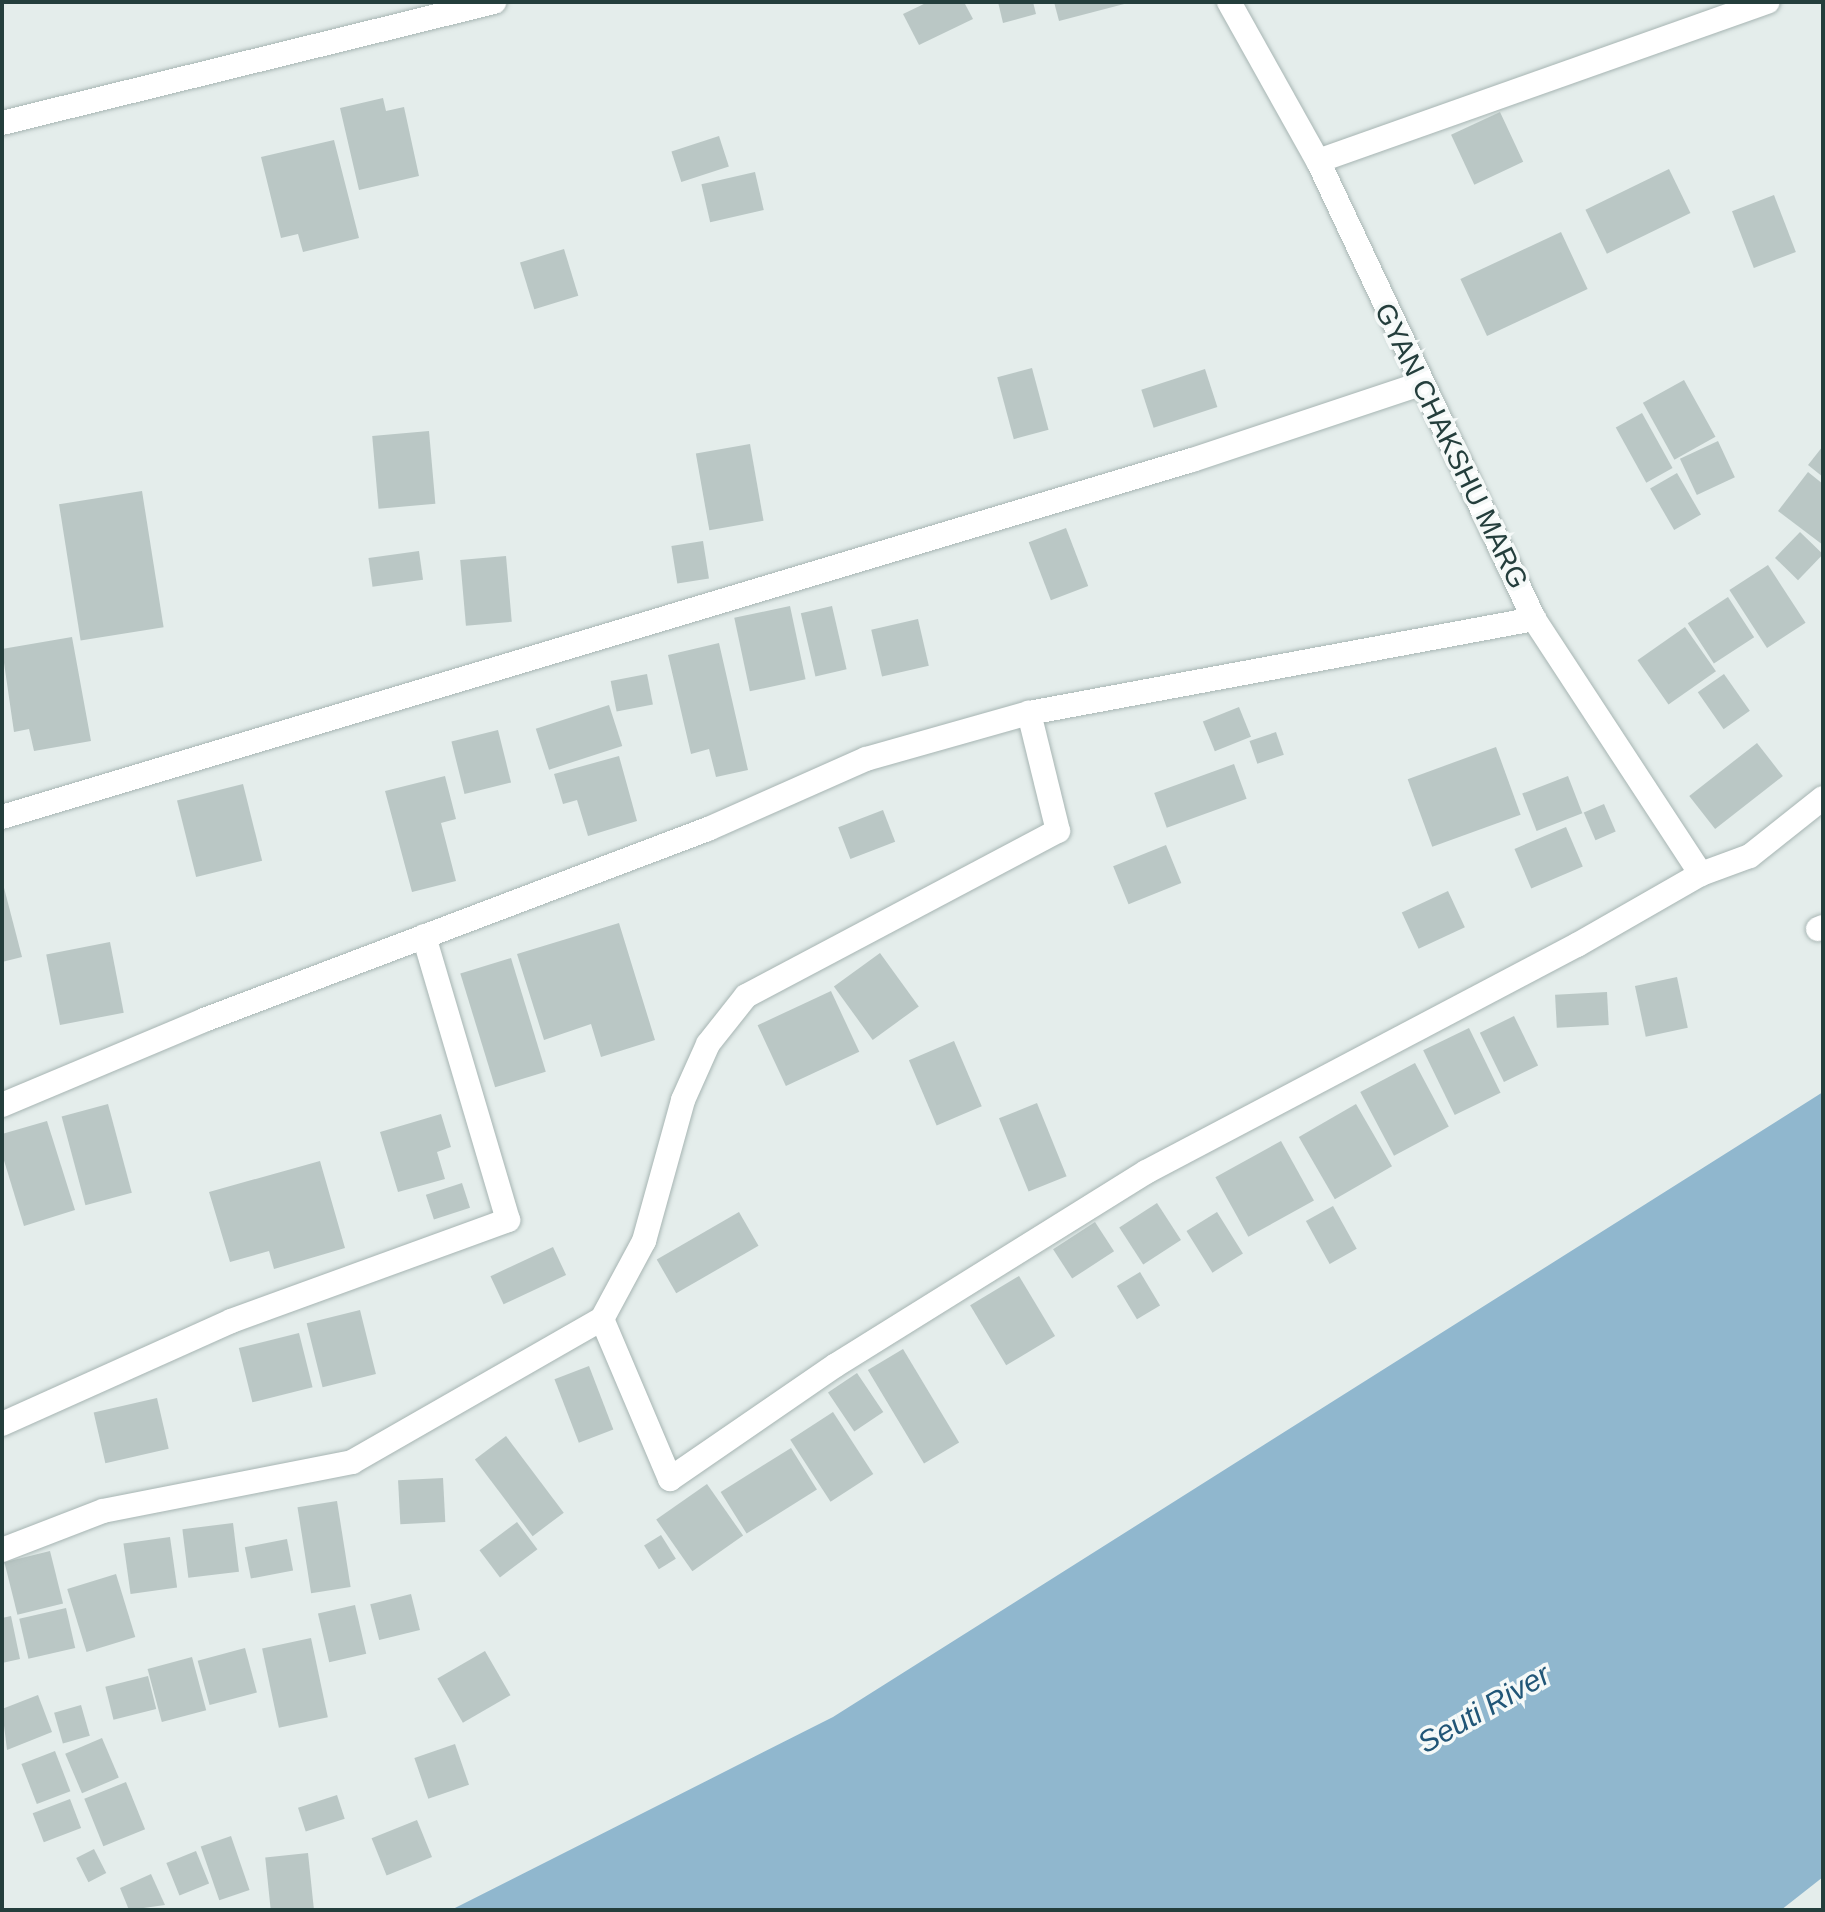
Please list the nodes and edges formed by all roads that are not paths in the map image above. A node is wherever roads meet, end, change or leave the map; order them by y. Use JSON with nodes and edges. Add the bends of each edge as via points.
{"nodes":[{"id":1,"x":494,"y":2,"type":"edge"},
{"id":2,"x":1229,"y":2,"type":"edge"},
{"id":3,"x":1768,"y":2,"type":"edge"},
{"id":4,"x":2,"y":123,"type":"edge"},
{"id":5,"x":1318,"y":161,"type":"junction"},
{"id":6,"x":1420,"y":384,"type":"junction"},
{"id":7,"x":1534,"y":619,"type":"junction"},
{"id":8,"x":1029,"y":713,"type":"junction"},
{"id":9,"x":1823,"y":798,"type":"edge"},
{"id":10,"x":2,"y":817,"type":"edge"},
{"id":11,"x":1701,"y":874,"type":"junction"},
{"id":12,"x":424,"y":936,"type":"junction"},
{"id":13,"x":2,"y":1105,"type":"edge"},
{"id":14,"x":602,"y":1319,"type":"junction"},
{"id":15,"x":2,"y":1424,"type":"edge"},
{"id":16,"x":2,"y":1550,"type":"edge"}],
"edges":[{"from":1,"to":4,"type":"street"},
{"from":2,"to":5,"type":"street","name":"GYAN CHAKSHU MARG"},
{"from":3,"to":5,"type":"street"},
{"from":5,"to":6,"type":"street","name":"GYAN CHAKSHU MARG"},
{"from":6,"to":7,"type":"street","name":"GYAN CHAKSHU MARG"},
{"from":6,"to":10,"type":"street","via":[[1192,460]]},
{"from":7,"to":8,"type":"street"},
{"from":7,"to":11,"type":"street","name":"GYAN CHAKSHU MARG"},
{"from":8,"to":12,"type":"street","via":[[866,759],[708,829]]},
{"from":8,"to":14,"type":"street","via":[[1058,831],[746,996],[708,1044],[683,1100],[644,1241]]},
{"from":9,"to":11,"type":"street","via":[[1750,856]]},
{"from":11,"to":14,"type":"street","via":[[1146,1172],[836,1365],[670,1479]]},
{"from":12,"to":13,"type":"street"},
{"from":12,"to":15,"type":"street","via":[[508,1220],[231,1321]]},
{"from":14,"to":16,"type":"street","via":[[352,1462],[103,1511]]}]}
